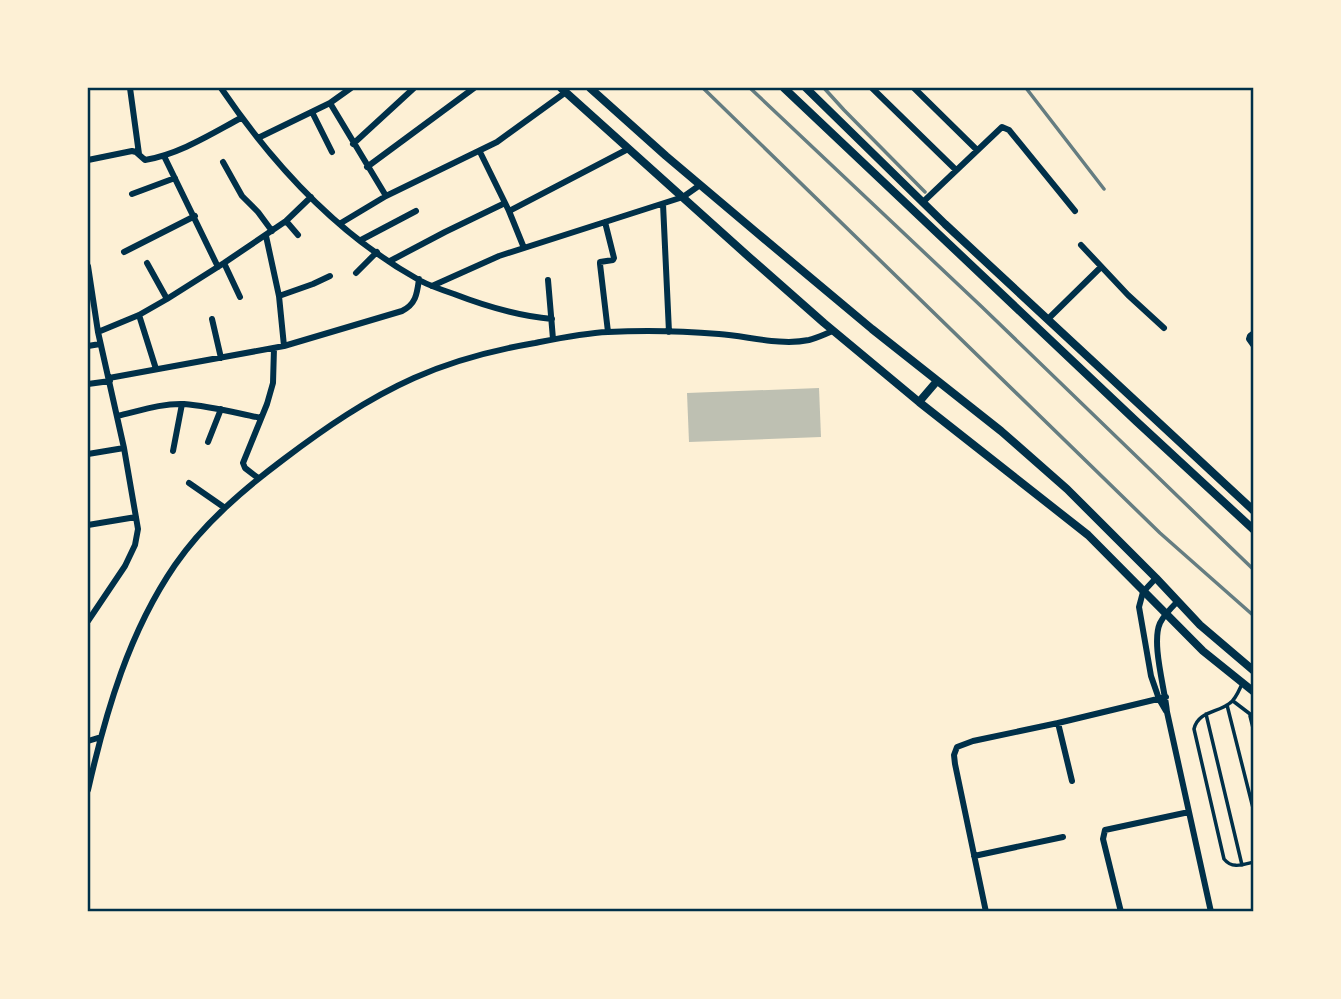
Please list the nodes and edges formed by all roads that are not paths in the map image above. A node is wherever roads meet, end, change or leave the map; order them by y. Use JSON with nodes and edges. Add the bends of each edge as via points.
{"nodes":[{"id":1,"x":130,"y":88,"type":"edge"},
{"id":2,"x":221,"y":88,"type":"edge"},
{"id":3,"x":351,"y":88,"type":"edge"},
{"id":4,"x":414,"y":88,"type":"edge"},
{"id":5,"x":474,"y":88,"type":"edge"},
{"id":6,"x":590,"y":88,"type":"edge"},
{"id":7,"x":784,"y":88,"type":"edge"},
{"id":8,"x":806,"y":88,"type":"edge"},
{"id":9,"x":872,"y":88,"type":"edge"},
{"id":10,"x":914,"y":88,"type":"edge"},
{"id":11,"x":563,"y":90,"type":"edge"},
{"id":12,"x":330,"y":103,"type":"junction"},
{"id":13,"x":312,"y":112,"type":"junction"},
{"id":14,"x":242,"y":118,"type":"junction"},
{"id":15,"x":258,"y":138,"type":"junction"},
{"id":16,"x":353,"y":144,"type":"junction"},
{"id":17,"x":628,"y":149,"type":"junction"},
{"id":18,"x":977,"y":150,"type":"junction"},
{"id":19,"x":332,"y":152,"type":"dead end"},
{"id":20,"x":480,"y":152,"type":"junction"},
{"id":21,"x":139,"y":154,"type":"junction"},
{"id":22,"x":164,"y":156,"type":"junction"},
{"id":23,"x":88,"y":160,"type":"edge"},
{"id":24,"x":222,"y":162,"type":"dead end"},
{"id":25,"x":367,"y":167,"type":"junction"},
{"id":26,"x":956,"y":170,"type":"junction"},
{"id":27,"x":175,"y":178,"type":"junction"},
{"id":28,"x":700,"y":185,"type":"junction"},
{"id":29,"x":132,"y":194,"type":"dead end"},
{"id":30,"x":311,"y":197,"type":"junction"},
{"id":31,"x":386,"y":197,"type":"junction"},
{"id":32,"x":682,"y":197,"type":"junction"},
{"id":33,"x":923,"y":202,"type":"junction"},
{"id":34,"x":505,"y":203,"type":"junction"},
{"id":35,"x":663,"y":204,"type":"junction"},
{"id":36,"x":416,"y":211,"type":"dead end"},
{"id":37,"x":509,"y":211,"type":"junction"},
{"id":38,"x":1075,"y":211,"type":"dead end"},
{"id":39,"x":195,"y":216,"type":"junction"},
{"id":40,"x":286,"y":221,"type":"junction"},
{"id":41,"x":605,"y":222,"type":"junction"},
{"id":42,"x":341,"y":223,"type":"junction"},
{"id":43,"x":269,"y":234,"type":"junction"},
{"id":44,"x":298,"y":235,"type":"dead end"},
{"id":45,"x":361,"y":240,"type":"junction"},
{"id":46,"x":1081,"y":245,"type":"dead end"},
{"id":47,"x":524,"y":248,"type":"junction"},
{"id":48,"x":124,"y":251,"type":"dead end"},
{"id":49,"x":377,"y":252,"type":"junction"},
{"id":50,"x":390,"y":261,"type":"junction"},
{"id":51,"x":147,"y":264,"type":"dead end"},
{"id":52,"x":221,"y":265,"type":"junction"},
{"id":53,"x":88,"y":266,"type":"edge"},
{"id":54,"x":1101,"y":267,"type":"junction"},
{"id":55,"x":356,"y":273,"type":"dead end"},
{"id":56,"x":330,"y":276,"type":"dead end"},
{"id":57,"x":419,"y":279,"type":"junction"},
{"id":58,"x":548,"y":280,"type":"dead end"},
{"id":59,"x":432,"y":286,"type":"junction"},
{"id":60,"x":279,"y":296,"type":"junction"},
{"id":61,"x":240,"y":297,"type":"dead end"},
{"id":62,"x":167,"y":299,"type":"junction"},
{"id":63,"x":139,"y":315,"type":"junction"},
{"id":64,"x":212,"y":319,"type":"dead end"},
{"id":65,"x":552,"y":319,"type":"junction"},
{"id":66,"x":1048,"y":319,"type":"junction"},
{"id":67,"x":1164,"y":328,"type":"dead end"},
{"id":68,"x":833,"y":331,"type":"junction"},
{"id":69,"x":97,"y":332,"type":"junction"},
{"id":70,"x":608,"y":332,"type":"junction"},
{"id":71,"x":669,"y":332,"type":"junction"},
{"id":72,"x":1252,"y":335,"type":"edge"},
{"id":73,"x":554,"y":339,"type":"junction"},
{"id":74,"x":100,"y":344,"type":"junction"},
{"id":75,"x":88,"y":346,"type":"edge"},
{"id":76,"x":284,"y":346,"type":"junction"},
{"id":77,"x":1254,"y":346,"type":"edge"},
{"id":78,"x":274,"y":348,"type":"junction"},
{"id":79,"x":221,"y":358,"type":"junction"},
{"id":80,"x":156,"y":369,"type":"junction"},
{"id":81,"x":109,"y":379,"type":"junction"},
{"id":82,"x":937,"y":381,"type":"junction"},
{"id":83,"x":88,"y":384,"type":"edge"},
{"id":84,"x":919,"y":402,"type":"junction"},
{"id":85,"x":182,"y":404,"type":"junction"},
{"id":86,"x":221,"y":409,"type":"junction"},
{"id":87,"x":117,"y":416,"type":"junction"},
{"id":88,"x":261,"y":418,"type":"junction"},
{"id":89,"x":208,"y":442,"type":"dead end"},
{"id":90,"x":124,"y":448,"type":"junction"},
{"id":91,"x":173,"y":451,"type":"dead end"},
{"id":92,"x":88,"y":454,"type":"edge"},
{"id":93,"x":258,"y":478,"type":"junction"},
{"id":94,"x":189,"y":483,"type":"dead end"},
{"id":95,"x":225,"y":508,"type":"junction"},
{"id":96,"x":1254,"y":511,"type":"edge"},
{"id":97,"x":136,"y":517,"type":"junction"},
{"id":98,"x":88,"y":525,"type":"edge"},
{"id":99,"x":1254,"y":530,"type":"edge"},
{"id":100,"x":1157,"y":578,"type":"junction"},
{"id":101,"x":1143,"y":592,"type":"junction"},
{"id":102,"x":1177,"y":602,"type":"junction"},
{"id":103,"x":1165,"y":615,"type":"junction"},
{"id":104,"x":88,"y":621,"type":"edge"},
{"id":105,"x":1254,"y":671,"type":"edge"},
{"id":106,"x":1242,"y":684,"type":"junction"},
{"id":107,"x":1254,"y":692,"type":"edge"},
{"id":108,"x":1162,"y":698,"type":"junction"},
{"id":109,"x":1233,"y":701,"type":"junction"},
{"id":110,"x":1227,"y":705,"type":"junction"},
{"id":111,"x":1206,"y":714,"type":"junction"},
{"id":112,"x":1251,"y":716,"type":"edge"},
{"id":113,"x":1058,"y":723,"type":"junction"},
{"id":114,"x":1254,"y":732,"type":"edge"},
{"id":115,"x":101,"y":737,"type":"junction"},
{"id":116,"x":88,"y":741,"type":"edge"},
{"id":117,"x":1072,"y":781,"type":"dead end"},
{"id":118,"x":88,"y":790,"type":"edge"},
{"id":119,"x":1188,"y":812,"type":"junction"},
{"id":120,"x":1254,"y":812,"type":"edge"},
{"id":121,"x":1063,"y":837,"type":"dead end"},
{"id":122,"x":974,"y":856,"type":"junction"},
{"id":123,"x":1254,"y":862,"type":"edge"},
{"id":124,"x":1242,"y":865,"type":"junction"},
{"id":125,"x":1209,"y":911,"type":"edge"},
{"id":126,"x":986,"y":912,"type":"edge"},
{"id":127,"x":1121,"y":912,"type":"edge"}],
"edges":[{"from":1,"to":21,"type":"street"},
{"from":2,"to":14,"type":"street"},
{"from":3,"to":12,"type":"street"},
{"from":4,"to":16,"type":"street"},
{"from":5,"to":25,"type":"street"},
{"from":6,"to":28,"type":"street"},
{"from":7,"to":99,"type":"street"},
{"from":8,"to":33,"type":"street"},
{"from":9,"to":26,"type":"street"},
{"from":10,"to":18,"type":"street"},
{"from":11,"to":17,"type":"street"},
{"from":11,"to":20,"type":"street"},
{"from":12,"to":13,"type":"street"},
{"from":12,"to":16,"type":"street"},
{"from":13,"to":15,"type":"street"},
{"from":13,"to":19,"type":"street"},
{"from":14,"to":15,"type":"street"},
{"from":14,"to":22,"type":"street"},
{"from":15,"to":30,"type":"street"},
{"from":16,"to":25,"type":"street"},
{"from":17,"to":32,"type":"street"},
{"from":17,"to":37,"type":"street"},
{"from":18,"to":26,"type":"street"},
{"from":18,"to":38,"type":"street","via":[[1000,128],[1007,128]]},
{"from":20,"to":31,"type":"street"},
{"from":20,"to":34,"type":"street"},
{"from":21,"to":22,"type":"street","via":[[145,160]]},
{"from":21,"to":23,"type":"street","via":[[132,150]]},
{"from":22,"to":27,"type":"street"},
{"from":24,"to":43,"type":"street"},
{"from":25,"to":31,"type":"street"},
{"from":26,"to":33,"type":"street"},
{"from":27,"to":29,"type":"street"},
{"from":27,"to":39,"type":"street"},
{"from":28,"to":32,"type":"street"},
{"from":28,"to":82,"type":"street"},
{"from":30,"to":40,"type":"street"},
{"from":30,"to":42,"type":"street"},
{"from":31,"to":42,"type":"street"},
{"from":32,"to":35,"type":"street"},
{"from":32,"to":68,"type":"street"},
{"from":33,"to":66,"type":"street"},
{"from":34,"to":37,"type":"street"},
{"from":34,"to":50,"type":"street"},
{"from":35,"to":41,"type":"street"},
{"from":35,"to":71,"type":"street"},
{"from":36,"to":45,"type":"street"},
{"from":37,"to":47,"type":"street"},
{"from":39,"to":48,"type":"street"},
{"from":39,"to":52,"type":"street"},
{"from":40,"to":43,"type":"street"},
{"from":40,"to":44,"type":"street"},
{"from":41,"to":47,"type":"street"},
{"from":41,"to":70,"type":"street","via":[[614,258],[600,262]]},
{"from":42,"to":45,"type":"street"},
{"from":43,"to":52,"type":"street"},
{"from":43,"to":60,"type":"street"},
{"from":45,"to":49,"type":"street"},
{"from":46,"to":54,"type":"street"},
{"from":47,"to":59,"type":"street"},
{"from":49,"to":50,"type":"street"},
{"from":49,"to":55,"type":"street"},
{"from":50,"to":57,"type":"street"},
{"from":51,"to":62,"type":"street"},
{"from":52,"to":61,"type":"street"},
{"from":52,"to":62,"type":"street"},
{"from":53,"to":69,"type":"street"},
{"from":54,"to":66,"type":"street"},
{"from":54,"to":67,"type":"street"},
{"from":56,"to":60,"type":"street"},
{"from":57,"to":59,"type":"street"},
{"from":57,"to":76,"type":"street","via":[[414,302],[406,309]]},
{"from":58,"to":65,"type":"street"},
{"from":59,"to":65,"type":"street","via":[[529,317]]},
{"from":60,"to":76,"type":"street"},
{"from":62,"to":63,"type":"street"},
{"from":63,"to":69,"type":"street"},
{"from":63,"to":80,"type":"street"},
{"from":64,"to":79,"type":"street"},
{"from":65,"to":73,"type":"street"},
{"from":66,"to":96,"type":"street"},
{"from":68,"to":71,"type":"street","via":[[789,341]]},
{"from":68,"to":84,"type":"street"},
{"from":69,"to":74,"type":"street"},
{"from":70,"to":71,"type":"street"},
{"from":70,"to":73,"type":"street"},
{"from":72,"to":77,"type":"street","via":[[1249,339]]},
{"from":73,"to":93,"type":"street","via":[[461,360],[415,377],[348,414]]},
{"from":74,"to":75,"type":"street"},
{"from":74,"to":81,"type":"street"},
{"from":76,"to":78,"type":"street"},
{"from":78,"to":79,"type":"street"},
{"from":78,"to":88,"type":"street","via":[[274,383]]},
{"from":79,"to":80,"type":"street"},
{"from":80,"to":81,"type":"street"},
{"from":81,"to":83,"type":"street"},
{"from":81,"to":87,"type":"street"},
{"from":82,"to":84,"type":"street"},
{"from":82,"to":100,"type":"street","via":[[1067,489]]},
{"from":84,"to":101,"type":"street","via":[[1088,535]]},
{"from":85,"to":86,"type":"street"},
{"from":85,"to":87,"type":"street"},
{"from":85,"to":91,"type":"street"},
{"from":86,"to":88,"type":"street"},
{"from":86,"to":89,"type":"street"},
{"from":87,"to":90,"type":"street"},
{"from":88,"to":93,"type":"street","via":[[243,463]]},
{"from":90,"to":92,"type":"street"},
{"from":90,"to":97,"type":"street"},
{"from":93,"to":95,"type":"street"},
{"from":94,"to":95,"type":"street"},
{"from":95,"to":115,"type":"street","via":[[175,565],[155,598],[126,656]]},
{"from":97,"to":98,"type":"street"},
{"from":97,"to":104,"type":"street","via":[[135,545]]},
{"from":100,"to":101,"type":"street"},
{"from":100,"to":102,"type":"street"},
{"from":101,"to":103,"type":"street"},
{"from":101,"to":108,"type":"street","via":[[1140,615],[1151,676]]},
{"from":102,"to":103,"type":"street"},
{"from":102,"to":105,"type":"street"},
{"from":103,"to":106,"type":"street"},
{"from":103,"to":108,"type":"street","via":[[1157,634]]},
{"from":106,"to":107,"type":"street"},
{"from":106,"to":109,"type":"lane"},
{"from":108,"to":113,"type":"street"},
{"from":108,"to":119,"type":"street"},
{"from":109,"to":110,"type":"lane"},
{"from":109,"to":112,"type":"lane"},
{"from":110,"to":111,"type":"lane"},
{"from":110,"to":120,"type":"lane"},
{"from":111,"to":124,"type":"lane"},
{"from":111,"to":124,"type":"lane","via":[[1195,722],[1195,738],[1222,853],[1227,863]]},
{"from":112,"to":114,"type":"lane"},
{"from":113,"to":117,"type":"street"},
{"from":113,"to":122,"type":"street","via":[[957,747],[955,764]]},
{"from":115,"to":116,"type":"street"},
{"from":115,"to":118,"type":"street"},
{"from":119,"to":125,"type":"street"},
{"from":119,"to":127,"type":"street","via":[[1104,830]]},
{"from":121,"to":122,"type":"street"},
{"from":122,"to":126,"type":"street"},
{"from":123,"to":124,"type":"lane"}]}
